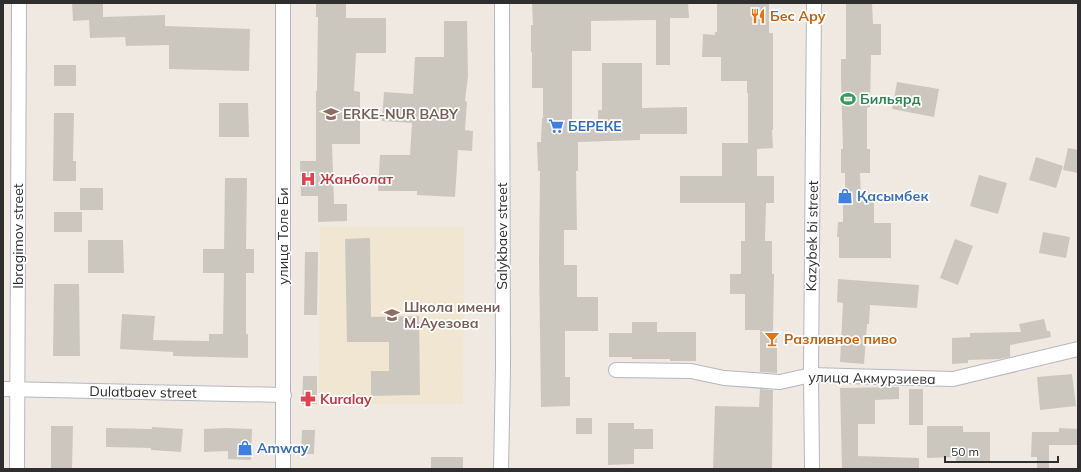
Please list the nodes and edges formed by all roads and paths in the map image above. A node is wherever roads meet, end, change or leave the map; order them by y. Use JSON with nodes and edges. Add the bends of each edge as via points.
{"nodes":[{"id":1,"x":19,"y":3,"type":"edge"},
{"id":2,"x":283,"y":3,"type":"edge"},
{"id":3,"x":502,"y":3,"type":"edge"},
{"id":4,"x":814,"y":3,"type":"edge"},
{"id":5,"x":1078,"y":349,"type":"edge"},
{"id":6,"x":616,"y":370,"type":"dead end"},
{"id":7,"x":811,"y":375,"type":"junction"},
{"id":8,"x":10,"y":389,"type":"edge"},
{"id":9,"x":284,"y":395,"type":"junction"},
{"id":10,"x":17,"y":469,"type":"edge"},
{"id":11,"x":283,"y":469,"type":"edge"},
{"id":12,"x":501,"y":469,"type":"edge"},
{"id":13,"x":812,"y":469,"type":"edge"}],
"edges":[{"from":1,"to":8,"type":"street","name":"Ibragimov street"},
{"from":2,"to":9,"type":"street","name":"улица Толе Би"},
{"from":3,"to":12,"type":"street","name":"Salykbaev street"},
{"from":4,"to":7,"type":"street","name":"Kazybek bi street"},
{"from":5,"to":7,"type":"street","name":"улица Акмурзиева","via":[[954,379]]},
{"from":6,"to":7,"type":"street","name":"улица Акмурзиева","via":[[691,371],[724,378],[780,382]]},
{"from":7,"to":13,"type":"street","name":"Kazybek bi street"},
{"from":8,"to":9,"type":"street","name":"Dulatbaev street"},
{"from":8,"to":10,"type":"street","name":"Ibragimov street"},
{"from":9,"to":11,"type":"street","name":"улица Толе Би"}]}
